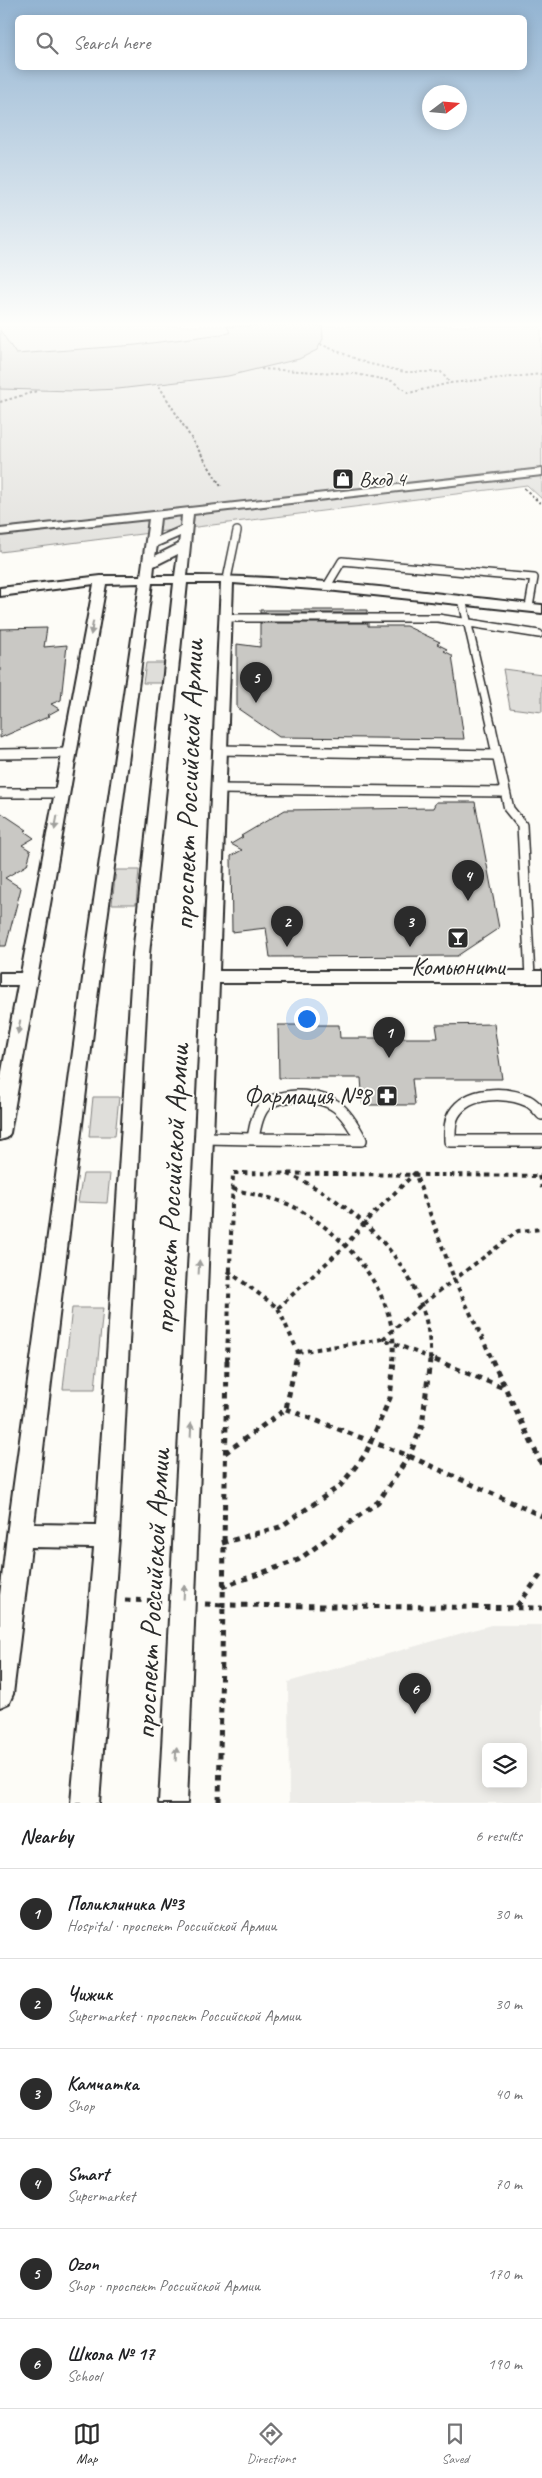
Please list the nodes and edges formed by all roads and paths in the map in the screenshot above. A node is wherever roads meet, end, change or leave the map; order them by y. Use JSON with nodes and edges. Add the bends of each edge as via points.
{"nodes":[{"id":1,"x":174,"y":410,"type":"edge"},
{"id":2,"x":542,"y":472,"type":"edge"},
{"id":3,"x":222,"y":488,"type":"dead end"},
{"id":4,"x":237,"y":531,"type":"dead end"},
{"id":5,"x":0,"y":532,"type":"edge"},
{"id":6,"x":155,"y":533,"type":"junction"},
{"id":7,"x":183,"y":538,"type":"junction"},
{"id":8,"x":147,"y":571,"type":"junction"},
{"id":9,"x":180,"y":578,"type":"junction"},
{"id":10,"x":227,"y":579,"type":"junction"},
{"id":11,"x":101,"y":580,"type":"junction"},
{"id":12,"x":327,"y":586,"type":"junction"},
{"id":13,"x":0,"y":592,"type":"edge"},
{"id":14,"x":462,"y":599,"type":"junction"},
{"id":15,"x":529,"y":607,"type":"junction"},
{"id":16,"x":542,"y":609,"type":"edge"},
{"id":17,"x":226,"y":618,"type":"junction"},
{"id":18,"x":469,"y":624,"type":"junction"},
{"id":19,"x":539,"y":634,"type":"dead end"},
{"id":20,"x":219,"y":750,"type":"junction"},
{"id":21,"x":70,"y":753,"type":"junction"},
{"id":22,"x":0,"y":754,"type":"edge"},
{"id":23,"x":496,"y":755,"type":"junction"},
{"id":24,"x":217,"y":789,"type":"junction"},
{"id":25,"x":505,"y":792,"type":"junction"},
{"id":26,"x":0,"y":793,"type":"edge"},
{"id":27,"x":62,"y":793,"type":"junction"},
{"id":28,"x":212,"y":977,"type":"junction"},
{"id":29,"x":536,"y":977,"type":"edge"},
{"id":30,"x":0,"y":979,"type":"edge"},
{"id":31,"x":27,"y":979,"type":"junction"},
{"id":32,"x":542,"y":1114,"type":"edge"},
{"id":33,"x":0,"y":1133,"type":"edge"},
{"id":34,"x":205,"y":1138,"type":"junction"},
{"id":35,"x":253,"y":1139,"type":"junction"},
{"id":36,"x":542,"y":1142,"type":"edge"},
{"id":37,"x":285,"y":1172,"type":"junction"},
{"id":38,"x":415,"y":1173,"type":"junction"},
{"id":39,"x":540,"y":1176,"type":"edge"},
{"id":40,"x":542,"y":1188,"type":"edge"},
{"id":41,"x":233,"y":1189,"type":"junction"},
{"id":42,"x":365,"y":1222,"type":"junction"},
{"id":43,"x":542,"y":1229,"type":"edge"},
{"id":44,"x":346,"y":1245,"type":"junction"},
{"id":45,"x":228,"y":1271,"type":"junction"},
{"id":46,"x":455,"y":1281,"type":"junction"},
{"id":47,"x":421,"y":1305,"type":"junction"},
{"id":48,"x":278,"y":1308,"type":"junction"},
{"id":49,"x":393,"y":1328,"type":"junction"},
{"id":50,"x":383,"y":1339,"type":"junction"},
{"id":51,"x":395,"y":1345,"type":"junction"},
{"id":52,"x":298,"y":1352,"type":"junction"},
{"id":53,"x":430,"y":1358,"type":"junction"},
{"id":54,"x":504,"y":1388,"type":"junction"},
{"id":55,"x":286,"y":1408,"type":"junction"},
{"id":56,"x":370,"y":1443,"type":"junction"},
{"id":57,"x":224,"y":1453,"type":"junction"},
{"id":58,"x":409,"y":1456,"type":"junction"},
{"id":59,"x":542,"y":1465,"type":"edge"},
{"id":60,"x":542,"y":1516,"type":"edge"},
{"id":61,"x":20,"y":1535,"type":"junction"},
{"id":62,"x":107,"y":1537,"type":"junction"},
{"id":63,"x":222,"y":1543,"type":"junction"},
{"id":64,"x":542,"y":1573,"type":"edge"},
{"id":65,"x":222,"y":1587,"type":"junction"},
{"id":66,"x":517,"y":1606,"type":"junction"},
{"id":67,"x":542,"y":1608,"type":"edge"},
{"id":68,"x":0,"y":1694,"type":"edge"},
{"id":69,"x":85,"y":1803,"type":"edge"},
{"id":70,"x":173,"y":1803,"type":"edge"}],
"edges":[{"from":1,"to":3,"type":"path"},
{"from":2,"to":7,"type":"street"},
{"from":4,"to":10,"type":"lane"},
{"from":5,"to":6,"type":"street"},
{"from":6,"to":7,"type":"street"},
{"from":6,"to":7,"type":"street"},
{"from":6,"to":7,"type":"street"},
{"from":6,"to":8,"type":"street","name":"проспект Российской Армии"},
{"from":7,"to":8,"type":"street"},
{"from":7,"to":9,"type":"street","name":"проспект Российской Армии"},
{"from":8,"to":9,"type":"street"},
{"from":8,"to":11,"type":"street"},
{"from":8,"to":61,"type":"street","name":"проспект Российской Армии"},
{"from":9,"to":10,"type":"street"},
{"from":9,"to":62,"type":"street","name":"проспект Российской Армии","via":[[141,954]]},
{"from":10,"to":12,"type":"street"},
{"from":10,"to":17,"type":"street","name":"проспект Российской Армии"},
{"from":11,"to":13,"type":"street"},
{"from":11,"to":21,"type":"street","one_way":true},
{"from":12,"to":14,"type":"street"},
{"from":12,"to":15,"type":"lane","via":[[342,561],[534,578]]},
{"from":14,"to":15,"type":"street"},
{"from":14,"to":18,"type":"lane"},
{"from":15,"to":16,"type":"street"},
{"from":17,"to":18,"type":"lane","via":[[438,618]]},
{"from":17,"to":20,"type":"street","name":"проспект Российской Армии"},
{"from":18,"to":19,"type":"lane"},
{"from":18,"to":23,"type":"lane"},
{"from":20,"to":23,"type":"lane"},
{"from":20,"to":24,"type":"street","name":"проспект Российской Армии"},
{"from":21,"to":22,"type":"lane"},
{"from":21,"to":27,"type":"street"},
{"from":23,"to":25,"type":"lane"},
{"from":24,"to":25,"type":"lane"},
{"from":24,"to":28,"type":"street","name":"проспект Российской Армии"},
{"from":25,"to":29,"type":"lane","via":[[509,809],[522,825]]},
{"from":26,"to":27,"type":"lane"},
{"from":27,"to":31,"type":"street","one_way":true},
{"from":28,"to":29,"type":"street"},
{"from":28,"to":34,"type":"street","name":"проспект Российской Армии"},
{"from":30,"to":31,"type":"street"},
{"from":31,"to":33,"type":"street","one_way":true},
{"from":32,"to":36,"type":"lane","via":[[530,1102],[487,1095],[470,1100],[454,1113],[450,1126],[450,1141]]},
{"from":34,"to":35,"type":"lane"},
{"from":70,"to":34,"type":"street","name":"проспект Российской Армии","one_way":true},
{"from":35,"to":35,"type":"lane","via":[[273,1139],[362,1140],[334,1103],[318,1096],[270,1099],[256,1121]]},
{"from":37,"to":38,"type":"path"},
{"from":37,"to":41,"type":"path","via":[[233,1173]]},
{"from":37,"to":42,"type":"path","via":[[313,1185]]},
{"from":38,"to":39,"type":"path"},
{"from":38,"to":42,"type":"path"},
{"from":38,"to":46,"type":"path"},
{"from":39,"to":40,"type":"path"},
{"from":41,"to":44,"type":"path","via":[[294,1207]]},
{"from":41,"to":45,"type":"path"},
{"from":42,"to":44,"type":"path"},
{"from":42,"to":47,"type":"path","via":[[404,1271]]},
{"from":43,"to":46,"type":"path","via":[[518,1231]]},
{"from":44,"to":48,"type":"path"},
{"from":44,"to":49,"type":"path","via":[[369,1272]]},
{"from":45,"to":48,"type":"path"},
{"from":45,"to":57,"type":"path"},
{"from":46,"to":47,"type":"path"},
{"from":46,"to":54,"type":"path"},
{"from":47,"to":49,"type":"path"},
{"from":47,"to":53,"type":"path","via":[[428,1329]]},
{"from":48,"to":52,"type":"path"},
{"from":49,"to":50,"type":"path"},
{"from":49,"to":51,"type":"path"},
{"from":50,"to":51,"type":"path"},
{"from":50,"to":52,"type":"path"},
{"from":51,"to":53,"type":"path"},
{"from":51,"to":56,"type":"path","via":[[390,1398]]},
{"from":52,"to":55,"type":"path"},
{"from":53,"to":54,"type":"path"},
{"from":53,"to":58,"type":"path","via":[[422,1426]]},
{"from":54,"to":59,"type":"path"},
{"from":55,"to":56,"type":"path"},
{"from":55,"to":57,"type":"path"},
{"from":56,"to":58,"type":"path"},
{"from":56,"to":63,"type":"path","via":[[365,1455],[340,1486],[316,1504],[280,1527]]},
{"from":57,"to":63,"type":"path"},
{"from":58,"to":60,"type":"path"},
{"from":58,"to":65,"type":"path","via":[[378,1502],[298,1560]]},
{"from":61,"to":62,"type":"street","name":"проспект Российской Армии"},
{"from":61,"to":68,"type":"street","name":"проспект Российской Армии"},
{"from":62,"to":69,"type":"street","name":"проспект Российской Армии"},
{"from":63,"to":65,"type":"path"},
{"from":64,"to":66,"type":"path"},
{"from":65,"to":66,"type":"path","via":[[223,1605]]},
{"from":66,"to":67,"type":"path"}]}
